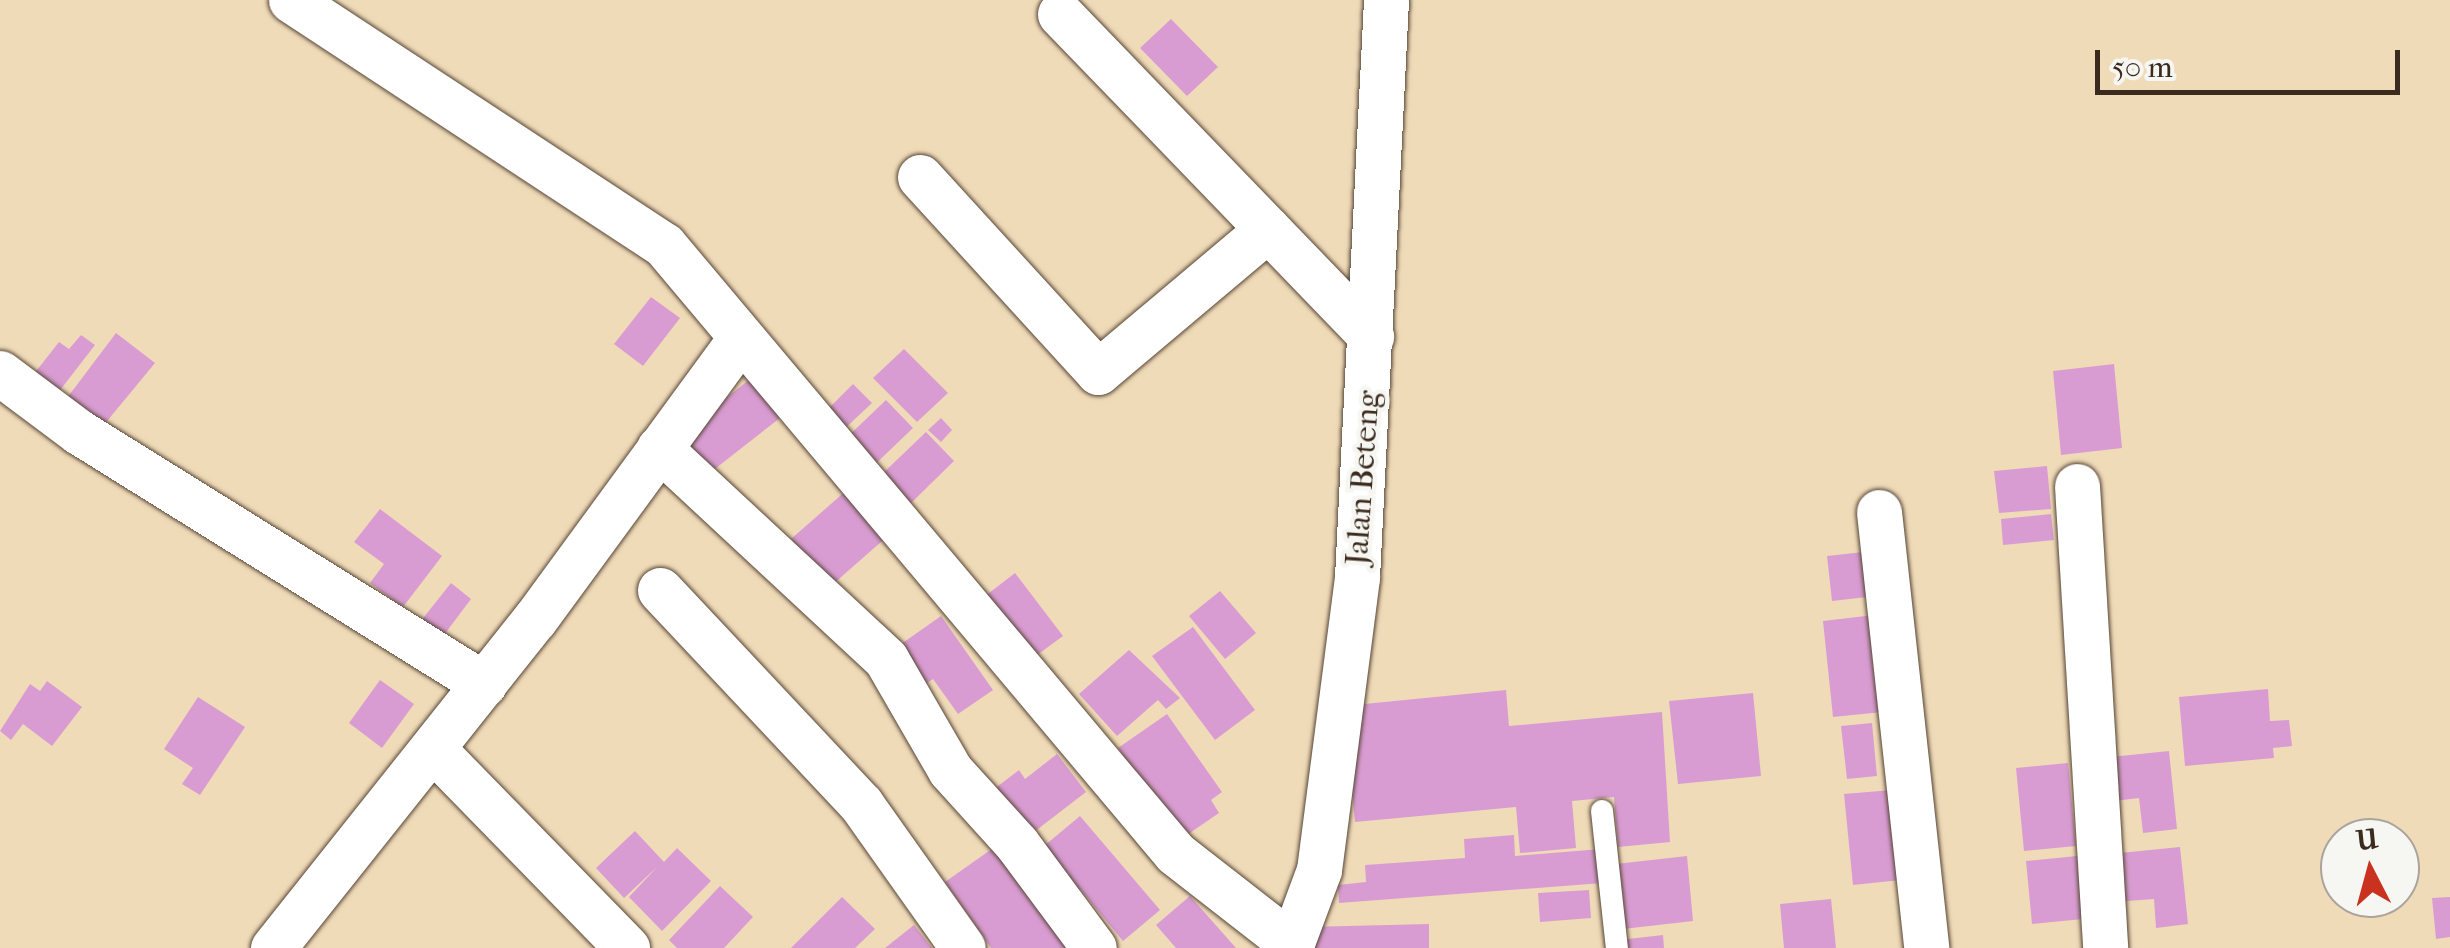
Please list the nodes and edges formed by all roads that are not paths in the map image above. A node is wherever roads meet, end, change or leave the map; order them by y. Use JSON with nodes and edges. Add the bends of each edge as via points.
{"nodes":[{"id":1,"x":291,"y":0,"type":"edge"},
{"id":2,"x":1386,"y":0,"type":"edge"},
{"id":3,"x":1060,"y":14,"type":"dead end"},
{"id":4,"x":920,"y":176,"type":"dead end"},
{"id":5,"x":1268,"y":229,"type":"junction"},
{"id":6,"x":1371,"y":336,"type":"junction"},
{"id":7,"x":739,"y":340,"type":"junction"},
{"id":8,"x":0,"y":372,"type":"edge"},
{"id":9,"x":659,"y":448,"type":"junction"},
{"id":10,"x":2077,"y":486,"type":"dead end"},
{"id":11,"x":1879,"y":512,"type":"dead end"},
{"id":12,"x":660,"y":590,"type":"dead end"},
{"id":13,"x":484,"y":684,"type":"junction"},
{"id":14,"x":433,"y":749,"type":"junction"},
{"id":15,"x":1602,"y":811,"type":"dead end"},
{"id":16,"x":1291,"y":946,"type":"edge"},
{"id":17,"x":272,"y":948,"type":"edge"},
{"id":18,"x":628,"y":948,"type":"edge"},
{"id":19,"x":963,"y":948,"type":"edge"},
{"id":20,"x":1094,"y":948,"type":"edge"},
{"id":21,"x":1617,"y":948,"type":"edge"},
{"id":22,"x":1926,"y":948,"type":"edge"},
{"id":23,"x":2105,"y":948,"type":"edge"}],
"edges":[{"from":1,"to":7,"type":"street","via":[[664,245]]},
{"from":2,"to":6,"type":"street","name":"Jalan Beteng"},
{"from":3,"to":5,"type":"street"},
{"from":4,"to":5,"type":"street","via":[[1098,372]]},
{"from":5,"to":6,"type":"street"},
{"from":6,"to":16,"type":"street","name":"Jalan Beteng","via":[[1357,577],[1319,870]]},
{"from":7,"to":9,"type":"street"},
{"from":7,"to":16,"type":"street","via":[[1174,853]]},
{"from":8,"to":13,"type":"street","via":[[79,432]]},
{"from":9,"to":13,"type":"street"},
{"from":9,"to":20,"type":"street","via":[[886,659],[950,770],[1017,844]]},
{"from":10,"to":23,"type":"street"},
{"from":11,"to":22,"type":"street"},
{"from":12,"to":19,"type":"street","via":[[861,804]]},
{"from":13,"to":14,"type":"street"},
{"from":14,"to":17,"type":"street"},
{"from":14,"to":18,"type":"street"},
{"from":15,"to":21,"type":"lane"}]}
